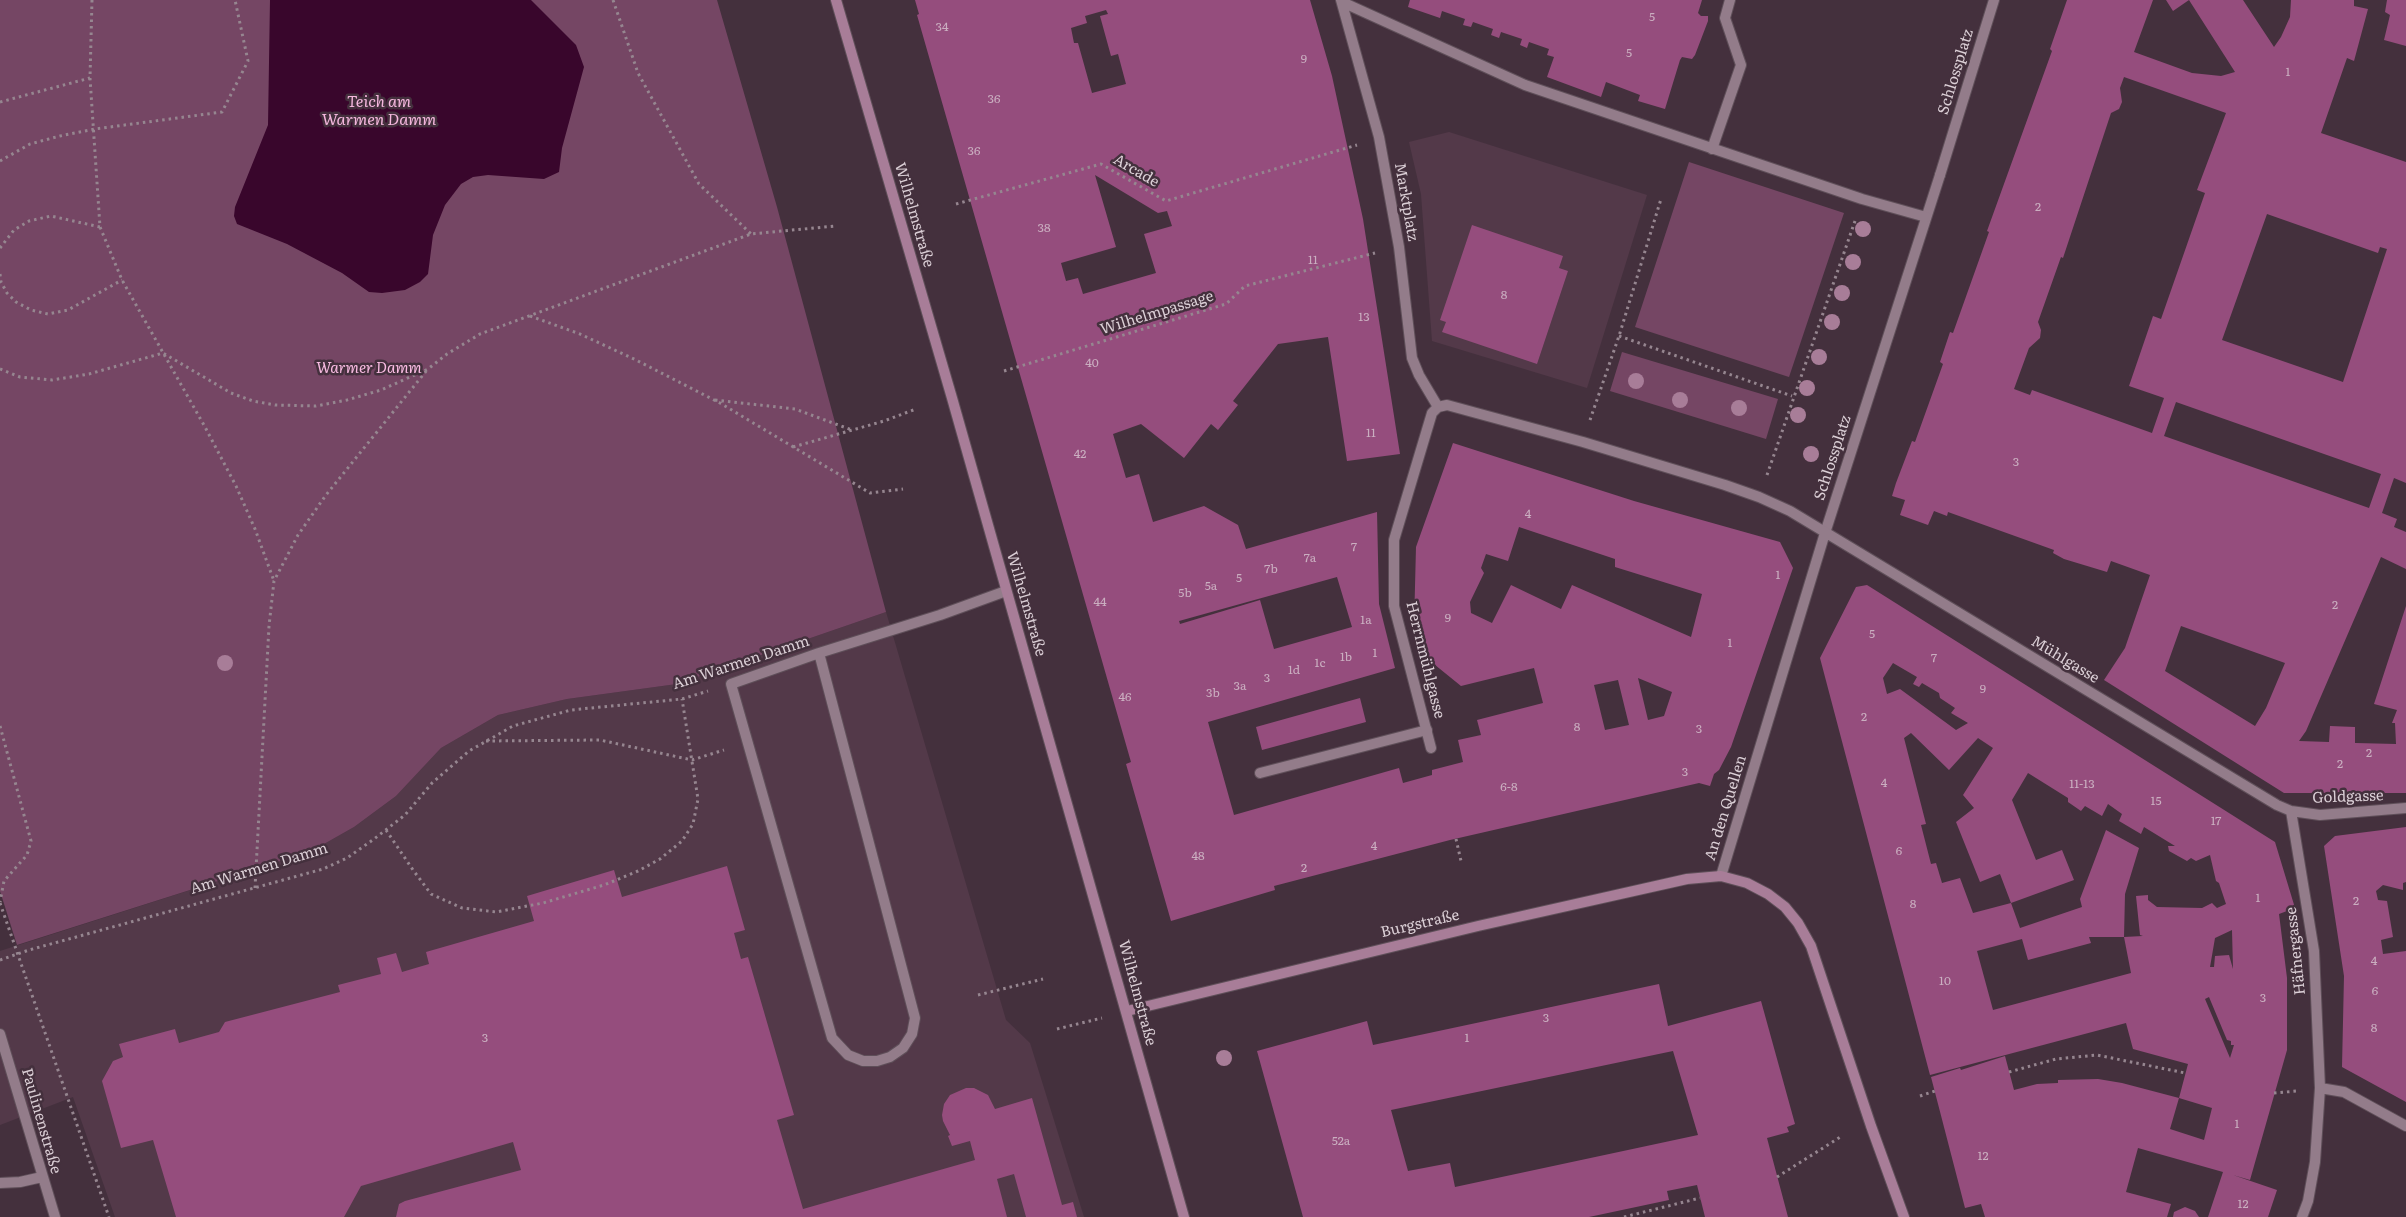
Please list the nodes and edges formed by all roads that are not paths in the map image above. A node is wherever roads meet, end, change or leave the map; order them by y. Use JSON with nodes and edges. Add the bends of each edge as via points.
{"nodes":[{"id":1,"x":836,"y":0,"type":"edge"},
{"id":2,"x":1730,"y":0,"type":"edge"},
{"id":3,"x":1994,"y":0,"type":"edge"},
{"id":4,"x":1341,"y":1,"type":"edge"},
{"id":5,"x":1712,"y":149,"type":"junction"},
{"id":6,"x":1926,"y":217,"type":"junction"},
{"id":7,"x":1438,"y":407,"type":"junction"},
{"id":8,"x":1825,"y":533,"type":"junction"},
{"id":9,"x":1006,"y":591,"type":"junction"},
{"id":10,"x":819,"y":653,"type":"junction"},
{"id":11,"x":1427,"y":730,"type":"junction"},
{"id":12,"x":1432,"y":748,"type":"dead end"},
{"id":13,"x":1260,"y":773,"type":"dead end"},
{"id":14,"x":2406,"y":808,"type":"edge"},
{"id":15,"x":2291,"y":811,"type":"junction"},
{"id":16,"x":1721,"y":876,"type":"junction"},
{"id":17,"x":1127,"y":1011,"type":"junction"},
{"id":18,"x":0,"y":1034,"type":"edge"},
{"id":19,"x":2320,"y":1088,"type":"junction"},
{"id":20,"x":2406,"y":1126,"type":"edge"},
{"id":21,"x":42,"y":1177,"type":"junction"},
{"id":22,"x":0,"y":1183,"type":"edge"},
{"id":23,"x":55,"y":1217,"type":"edge"},
{"id":24,"x":1184,"y":1217,"type":"edge"},
{"id":25,"x":1904,"y":1217,"type":"edge"},
{"id":26,"x":2302,"y":1217,"type":"edge"}],
"edges":[{"from":1,"to":9,"type":"main road","name":"Wilhelmstraße"},
{"from":2,"to":5,"type":"street","via":[[1725,18],[1741,65]]},
{"from":3,"to":6,"type":"street","name":"Schlossplatz"},
{"from":4,"to":5,"type":"street","via":[[1525,85]]},
{"from":4,"to":7,"type":"street","name":"Marktplatz","via":[[1380,138],[1399,247],[1412,358]]},
{"from":5,"to":6,"type":"street"},
{"from":6,"to":8,"type":"street","name":"Schlossplatz"},
{"from":7,"to":8,"type":"street","via":[[1447,405],[1583,442],[1759,497],[1790,511]]},
{"from":7,"to":11,"type":"street","name":"Herrnmühlgasse","via":[[1432,413],[1394,540],[1394,606]]},
{"from":8,"to":15,"type":"street","name":"Mühlgasse"},
{"from":8,"to":16,"type":"street","name":"An den Quellen"},
{"from":9,"to":10,"type":"street","name":"Am Warmen Damm"},
{"from":9,"to":17,"type":"main road","name":"Wilhelmstraße"},
{"from":10,"to":10,"type":"street","name":"Am Warmen Damm","via":[[915,1018],[912,1034],[903,1048],[877,1061],[863,1061],[848,1055],[832,1038],[731,684]]},
{"from":11,"to":12,"type":"street","name":"Herrnmühlgasse"},
{"from":11,"to":13,"type":"street"},
{"from":14,"to":15,"type":"street","name":"Goldgasse","via":[[2337,815]]},
{"from":15,"to":19,"type":"street","name":"Häfnergasse","via":[[2314,951]]},
{"from":16,"to":17,"type":"main road","name":"Burgstraße","via":[[1687,879],[1497,922]]},
{"from":16,"to":25,"type":"main road","name":"An den Quellen","via":[[1768,894],[1784,907],[1811,946]]},
{"from":17,"to":24,"type":"main road","name":"Wilhelmstraße"},
{"from":18,"to":21,"type":"street","name":"Paulinenstraße"},
{"from":19,"to":20,"type":"street","via":[[2344,1092]]},
{"from":19,"to":26,"type":"street","name":"Häfnergasse","via":[[2315,1162]]},
{"from":21,"to":22,"type":"street"},
{"from":21,"to":23,"type":"street","name":"Paulinenstraße"}]}
